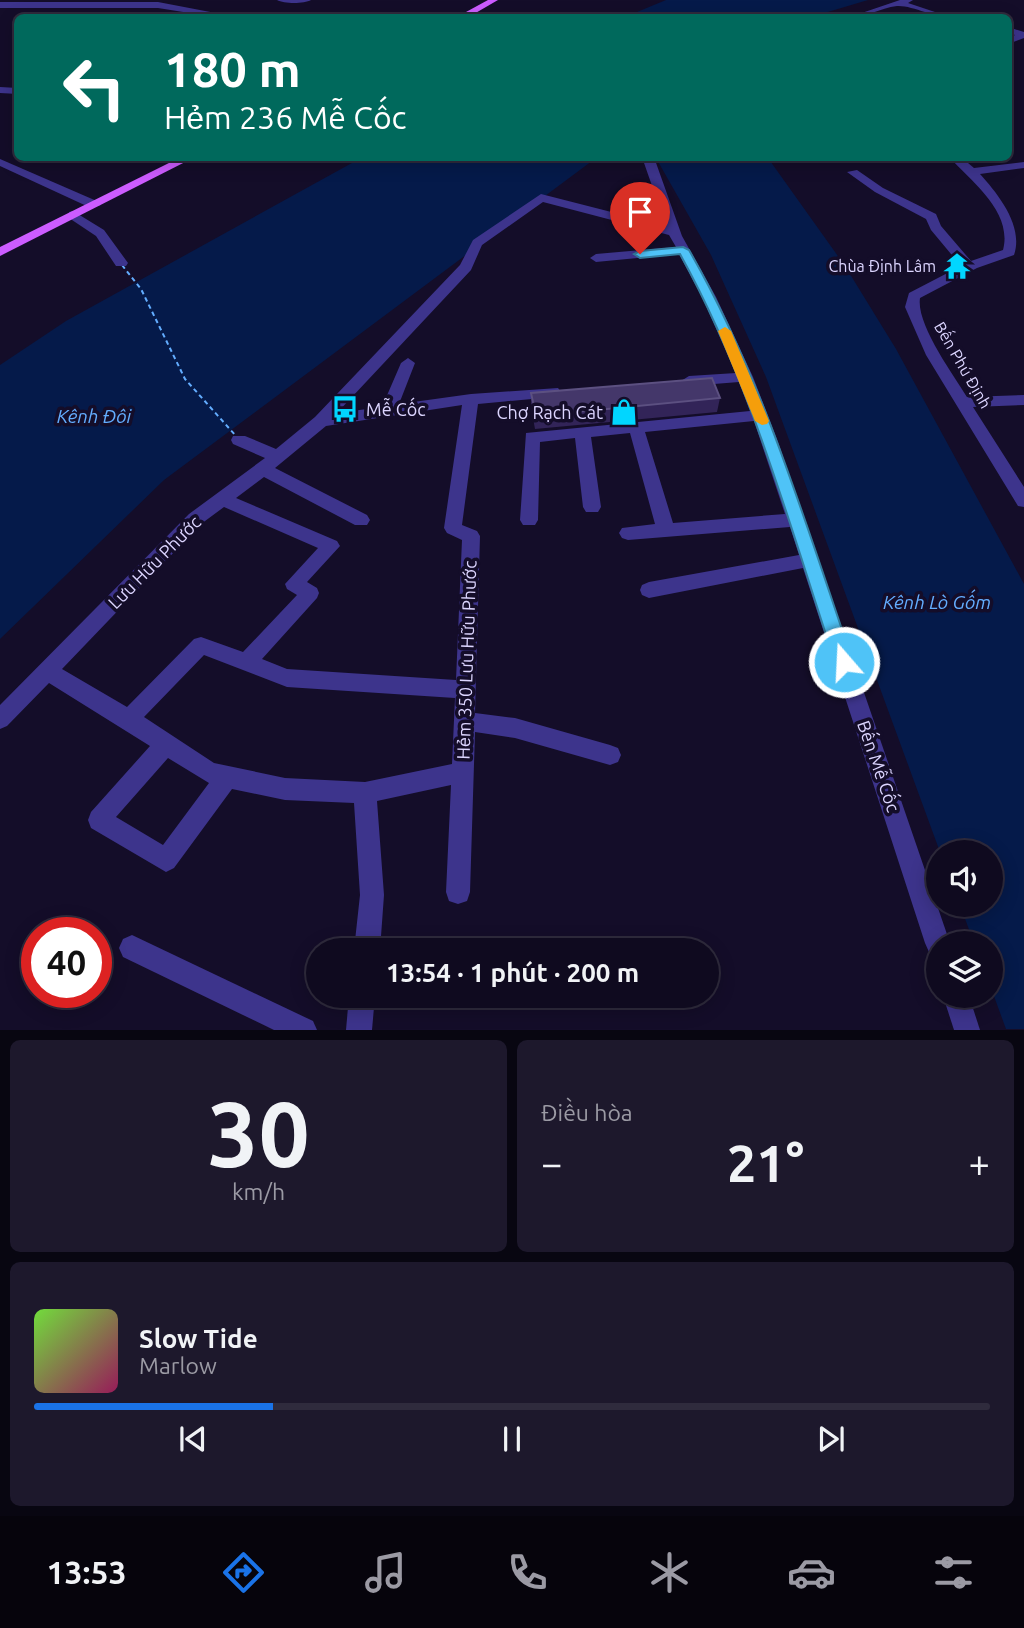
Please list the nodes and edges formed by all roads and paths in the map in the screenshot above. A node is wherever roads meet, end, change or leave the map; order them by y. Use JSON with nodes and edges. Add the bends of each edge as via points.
{"nodes":[{"id":1,"x":281,"y":0,"type":"edge"},
{"id":2,"x":307,"y":0,"type":"edge"},
{"id":3,"x":494,"y":0,"type":"edge"},
{"id":4,"x":909,"y":0,"type":"edge"},
{"id":5,"x":160,"y":3,"type":"edge"},
{"id":6,"x":899,"y":3,"type":"junction"},
{"id":7,"x":0,"y":5,"type":"edge"},
{"id":8,"x":217,"y":14,"type":"edge"},
{"id":9,"x":467,"y":14,"type":"edge"},
{"id":10,"x":864,"y":14,"type":"edge"},
{"id":11,"x":936,"y":14,"type":"edge"},
{"id":12,"x":1012,"y":31,"type":"edge"},
{"id":13,"x":1012,"y":41,"type":"edge"},
{"id":14,"x":181,"y":161,"type":"edge"},
{"id":15,"x":649,"y":161,"type":"edge"},
{"id":16,"x":960,"y":161,"type":"edge"},
{"id":17,"x":0,"y":162,"type":"edge"},
{"id":18,"x":1024,"y":165,"type":"edge"},
{"id":19,"x":974,"y":171,"type":"junction"},
{"id":20,"x":853,"y":172,"type":"dead end"},
{"id":21,"x":95,"y":205,"type":"junction"},
{"id":22,"x":74,"y":215,"type":"junction"},
{"id":23,"x":674,"y":232,"type":"junction"},
{"id":24,"x":1021,"y":243,"type":"edge"},
{"id":25,"x":683,"y":250,"type":"junction"},
{"id":26,"x":0,"y":252,"type":"edge"},
{"id":27,"x":596,"y":258,"type":"dead end"},
{"id":28,"x":121,"y":263,"type":"dead end"},
{"id":29,"x":969,"y":267,"type":"junction"},
{"id":30,"x":408,"y":363,"type":"dead end"},
{"id":31,"x":745,"y":377,"type":"junction"},
{"id":32,"x":674,"y":382,"type":"edge"},
{"id":33,"x":566,"y":391,"type":"edge"},
{"id":34,"x":471,"y":398,"type":"junction"},
{"id":35,"x":1024,"y":400,"type":"edge"},
{"id":36,"x":963,"y":402,"type":"junction"},
{"id":37,"x":388,"y":411,"type":"junction"},
{"id":38,"x":760,"y":415,"type":"junction"},
{"id":39,"x":321,"y":421,"type":"junction"},
{"id":40,"x":636,"y":427,"type":"junction"},
{"id":41,"x":582,"y":432,"type":"junction"},
{"id":42,"x":239,"y":440,"type":"dead end"},
{"id":43,"x":270,"y":463,"type":"junction"},
{"id":44,"x":220,"y":498,"type":"junction"},
{"id":45,"x":1024,"y":501,"type":"edge"},
{"id":46,"x":592,"y":507,"type":"dead end"},
{"id":47,"x":361,"y":520,"type":"dead end"},
{"id":48,"x":529,"y":520,"type":"dead end"},
{"id":49,"x":796,"y":520,"type":"junction"},
{"id":50,"x":666,"y":530,"type":"junction"},
{"id":51,"x":628,"y":533,"type":"dead end"},
{"id":52,"x":809,"y":559,"type":"junction"},
{"id":53,"x":649,"y":590,"type":"dead end"},
{"id":54,"x":247,"y":662,"type":"junction"},
{"id":55,"x":47,"y":671,"type":"junction"},
{"id":56,"x":465,"y":690,"type":"junction"},
{"id":57,"x":0,"y":719,"type":"edge"},
{"id":58,"x":129,"y":719,"type":"junction"},
{"id":59,"x":464,"y":721,"type":"junction"},
{"id":60,"x":166,"y":744,"type":"junction"},
{"id":61,"x":610,"y":755,"type":"dead end"},
{"id":62,"x":462,"y":772,"type":"junction"},
{"id":63,"x":228,"y":776,"type":"junction"},
{"id":64,"x":365,"y":793,"type":"junction"},
{"id":65,"x":458,"y":892,"type":"dead end"},
{"id":66,"x":934,"y":931,"type":"edge"},
{"id":67,"x":368,"y":938,"type":"edge"},
{"id":68,"x":132,"y":948,"type":"dead end"},
{"id":69,"x":361,"y":1008,"type":"edge"},
{"id":70,"x":960,"y":1008,"type":"edge"},
{"id":71,"x":304,"y":1030,"type":"edge"},
{"id":72,"x":359,"y":1030,"type":"edge"},
{"id":73,"x":967,"y":1030,"type":"edge"}],
"edges":[{"from":1,"to":2,"type":"street"},
{"from":3,"to":9,"type":"main road"},
{"from":4,"to":6,"type":"street"},
{"from":5,"to":7,"type":"street"},
{"from":5,"to":8,"type":"street"},
{"from":6,"to":10,"type":"street"},
{"from":6,"to":11,"type":"street"},
{"from":12,"to":13,"type":"street","via":[[1023,35]]},
{"from":14,"to":21,"type":"main road"},
{"from":15,"to":23,"type":"street","name":"Bến Mễ Cốc"},
{"from":16,"to":19,"type":"street","name":"Bến Phú Định"},
{"from":17,"to":21,"type":"street"},
{"from":18,"to":19,"type":"street"},
{"from":19,"to":24,"type":"street","name":"Bến Phú Định","via":[[1020,220]]},
{"from":20,"to":29,"type":"street","via":[[932,217],[935,227]]},
{"from":21,"to":22,"type":"main road"},
{"from":22,"to":26,"type":"main road"},
{"from":22,"to":28,"type":"street","via":[[100,233]]},
{"from":23,"to":25,"type":"street","name":"Bến Mễ Cốc"},
{"from":23,"to":39,"type":"street","name":"Lưu Hữu Phước","via":[[541,198],[477,243],[466,267]]},
{"from":24,"to":29,"type":"street","name":"Bến Phú Định"},
{"from":25,"to":27,"type":"street"},
{"from":25,"to":31,"type":"street","name":"Bến Mễ Cốc"},
{"from":29,"to":36,"type":"street","name":"Bến Phú Định","via":[[914,296],[912,307],[933,355]]},
{"from":30,"to":37,"type":"street"},
{"from":31,"to":32,"type":"street"},
{"from":31,"to":38,"type":"street","name":"Bến Mễ Cốc"},
{"from":33,"to":34,"type":"street"},
{"from":34,"to":37,"type":"street"},
{"from":34,"to":56,"type":"street","name":"Hẻm 350 Lưu Hữu Phước","via":[[453,528],[471,536]]},
{"from":35,"to":36,"type":"street"},
{"from":36,"to":45,"type":"street","name":"Bến Phú Định"},
{"from":37,"to":39,"type":"street"},
{"from":38,"to":40,"type":"street"},
{"from":38,"to":49,"type":"street","name":"Bến Mễ Cốc"},
{"from":39,"to":43,"type":"street","name":"Lưu Hữu Phước"},
{"from":40,"to":41,"type":"street"},
{"from":40,"to":50,"type":"street"},
{"from":41,"to":46,"type":"street"},
{"from":41,"to":48,"type":"street","via":[[532,437]]},
{"from":42,"to":43,"type":"street"},
{"from":43,"to":44,"type":"street","name":"Lưu Hữu Phước"},
{"from":43,"to":47,"type":"street"},
{"from":44,"to":54,"type":"street","via":[[331,546],[294,584],[310,593]]},
{"from":44,"to":55,"type":"street","name":"Lưu Hữu Phước"},
{"from":49,"to":50,"type":"street"},
{"from":49,"to":52,"type":"street","name":"Bến Mễ Cốc"},
{"from":50,"to":51,"type":"street"},
{"from":52,"to":53,"type":"street"},
{"from":52,"to":66,"type":"street","name":"Bến Mễ Cốc"},
{"from":54,"to":56,"type":"street","via":[[287,678]]},
{"from":54,"to":58,"type":"street","via":[[201,645]]},
{"from":55,"to":57,"type":"street","name":"Lưu Hữu Phước"},
{"from":55,"to":58,"type":"street"},
{"from":56,"to":59,"type":"street","name":"Hẻm 350 Lưu Hữu Phước"},
{"from":58,"to":60,"type":"street"},
{"from":59,"to":61,"type":"street","via":[[515,729]]},
{"from":59,"to":62,"type":"street","name":"Hẻm 350 Lưu Hữu Phước"},
{"from":60,"to":63,"type":"street","via":[[209,773]]},
{"from":60,"to":63,"type":"street","via":[[99,820],[166,860]]},
{"from":62,"to":64,"type":"street"},
{"from":62,"to":65,"type":"street","name":"Hẻm 350 Lưu Hữu Phước"},
{"from":63,"to":64,"type":"street","via":[[285,789]]},
{"from":64,"to":67,"type":"street","via":[[372,895]]},
{"from":68,"to":71,"type":"street"},
{"from":69,"to":72,"type":"street"},
{"from":70,"to":73,"type":"street"}]}
